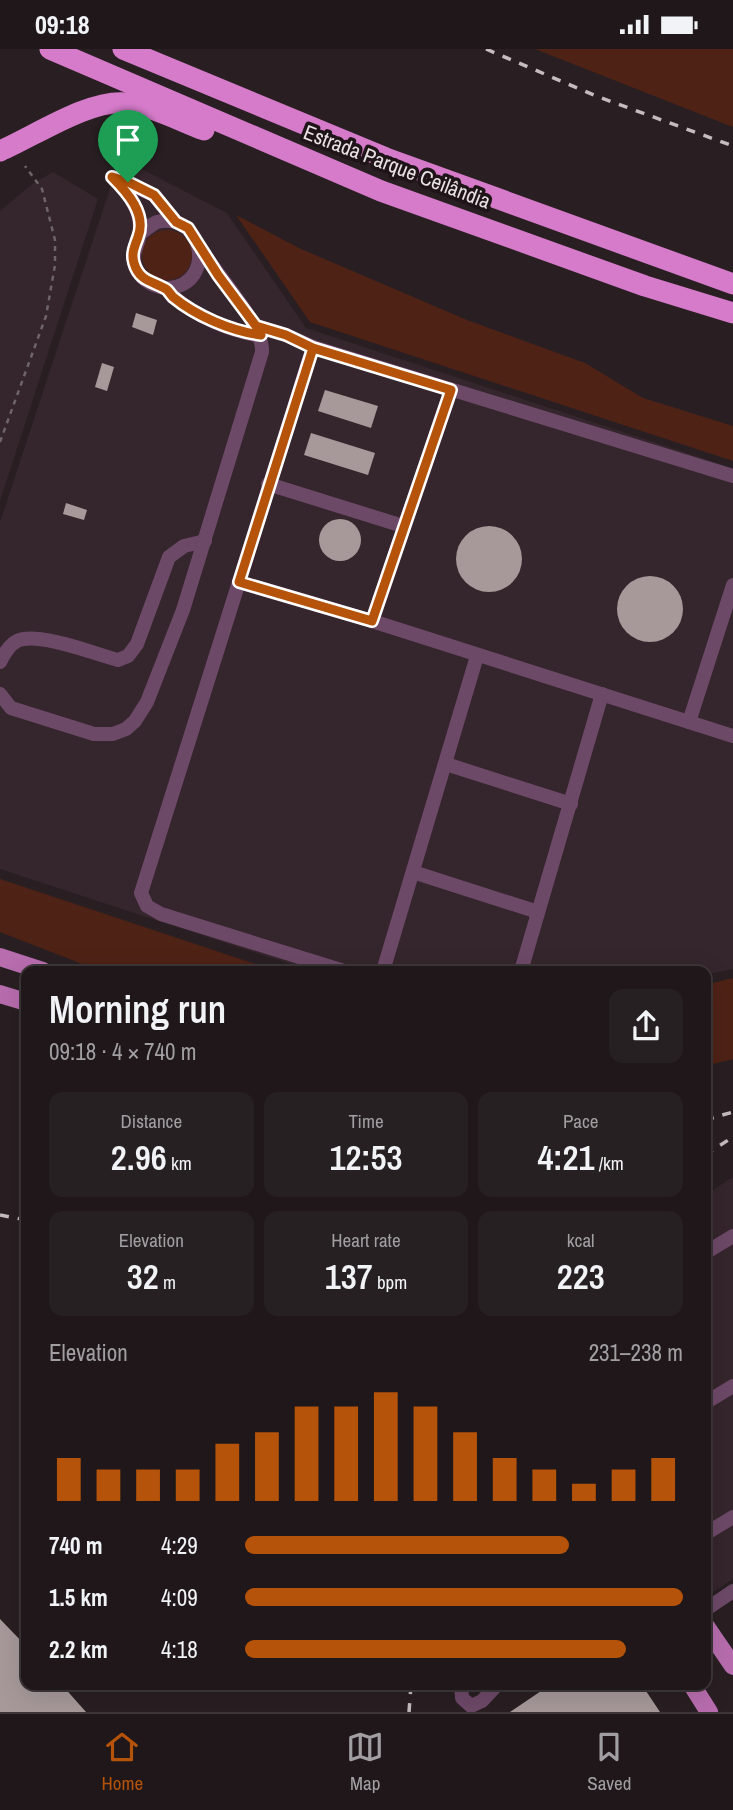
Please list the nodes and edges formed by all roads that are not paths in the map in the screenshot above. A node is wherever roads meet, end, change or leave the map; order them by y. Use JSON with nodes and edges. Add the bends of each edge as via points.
{"nodes":[{"id":1,"x":50,"y":49,"type":"edge"},
{"id":2,"x":122,"y":49,"type":"edge"},
{"id":3,"x":0,"y":151,"type":"edge"},
{"id":4,"x":381,"y":191,"type":"junction"},
{"id":5,"x":176,"y":222,"type":"junction"},
{"id":6,"x":140,"y":234,"type":"junction"},
{"id":7,"x":201,"y":250,"type":"junction"},
{"id":8,"x":733,"y":284,"type":"edge"},
{"id":9,"x":166,"y":289,"type":"junction"},
{"id":10,"x":237,"y":302,"type":"junction"},
{"id":11,"x":733,"y":313,"type":"edge"},
{"id":12,"x":214,"y":321,"type":"junction"},
{"id":13,"x":258,"y":331,"type":"junction"},
{"id":14,"x":313,"y":348,"type":"junction"},
{"id":15,"x":451,"y":390,"type":"junction"},
{"id":16,"x":733,"y":477,"type":"edge"},
{"id":17,"x":268,"y":484,"type":"junction"},
{"id":18,"x":403,"y":526,"type":"junction"},
{"id":19,"x":205,"y":541,"type":"junction"},
{"id":20,"x":239,"y":582,"type":"junction"},
{"id":21,"x":733,"y":586,"type":"edge"},
{"id":22,"x":372,"y":621,"type":"junction"},
{"id":23,"x":477,"y":656,"type":"junction"},
{"id":24,"x":0,"y":662,"type":"edge"},
{"id":25,"x":0,"y":694,"type":"edge"},
{"id":26,"x":601,"y":694,"type":"junction"},
{"id":27,"x":689,"y":722,"type":"junction"},
{"id":28,"x":733,"y":736,"type":"edge"},
{"id":29,"x":446,"y":764,"type":"junction"},
{"id":30,"x":571,"y":804,"type":"junction"},
{"id":31,"x":413,"y":872,"type":"junction"},
{"id":32,"x":538,"y":912,"type":"junction"},
{"id":33,"x":0,"y":957,"type":"edge"},
{"id":34,"x":26,"y":966,"type":"edge"},
{"id":35,"x":328,"y":966,"type":"edge"},
{"id":36,"x":385,"y":966,"type":"edge"},
{"id":37,"x":522,"y":966,"type":"edge"},
{"id":38,"x":0,"y":994,"type":"edge"},
{"id":39,"x":21,"y":1000,"type":"edge"},
{"id":40,"x":733,"y":1236,"type":"edge"},
{"id":41,"x":711,"y":1249,"type":"edge"},
{"id":42,"x":733,"y":1386,"type":"edge"},
{"id":43,"x":711,"y":1399,"type":"edge"},
{"id":44,"x":731,"y":1522,"type":"edge"},
{"id":45,"x":711,"y":1531,"type":"edge"},
{"id":46,"x":733,"y":1591,"type":"edge"},
{"id":47,"x":711,"y":1606,"type":"edge"},
{"id":48,"x":711,"y":1634,"type":"edge"},
{"id":49,"x":733,"y":1665,"type":"edge"},
{"id":50,"x":492,"y":1690,"type":"edge"},
{"id":51,"x":695,"y":1690,"type":"edge"},
{"id":52,"x":463,"y":1707,"type":"edge"},
{"id":53,"x":709,"y":1712,"type":"edge"}],
"edges":[{"from":1,"to":4,"type":"highway","name":"Estrada Parque Ceilândia"},
{"from":2,"to":8,"type":"highway","name":"Estrada Parque Ceilândia","via":[[386,158]]},
{"from":3,"to":4,"type":"highway","via":[[88,109],[127,103]]},
{"from":4,"to":11,"type":"highway","name":"Estrada Parque Ceilândia"},
{"from":5,"to":6,"type":"lane","via":[[156,222]]},
{"from":5,"to":6,"type":"lane","via":[[154,195],[112,177],[134,203]]},
{"from":5,"to":7,"type":"lane","via":[[188,228]]},
{"from":6,"to":9,"type":"lane","via":[[134,263],[152,285]]},
{"from":7,"to":9,"type":"lane","via":[[193,277]]},
{"from":7,"to":10,"type":"lane"},
{"from":9,"to":12,"type":"lane"},
{"from":10,"to":12,"type":"lane","via":[[224,318]]},
{"from":10,"to":13,"type":"lane"},
{"from":12,"to":13,"type":"lane","via":[[234,330]]},
{"from":13,"to":14,"type":"lane","via":[[286,335]]},
{"from":13,"to":19,"type":"lane","via":[[260,364]]},
{"from":14,"to":15,"type":"lane"},
{"from":14,"to":17,"type":"lane"},
{"from":15,"to":16,"type":"lane"},
{"from":15,"to":18,"type":"lane"},
{"from":17,"to":18,"type":"lane"},
{"from":17,"to":20,"type":"lane"},
{"from":18,"to":22,"type":"lane"},
{"from":19,"to":24,"type":"lane","via":[[184,545],[169,557],[137,644],[128,656],[118,660],[32,637],[8,648]]},
{"from":19,"to":25,"type":"lane","via":[[146,702],[126,729],[94,734],[11,708]]},
{"from":20,"to":22,"type":"lane"},
{"from":20,"to":35,"type":"lane","via":[[141,893],[148,907],[161,915]]},
{"from":21,"to":27,"type":"lane"},
{"from":22,"to":23,"type":"lane"},
{"from":23,"to":26,"type":"lane"},
{"from":23,"to":29,"type":"lane"},
{"from":26,"to":27,"type":"lane"},
{"from":26,"to":30,"type":"lane"},
{"from":27,"to":28,"type":"lane"},
{"from":29,"to":30,"type":"lane"},
{"from":29,"to":31,"type":"lane"},
{"from":30,"to":32,"type":"lane"},
{"from":31,"to":32,"type":"lane"},
{"from":31,"to":36,"type":"lane"},
{"from":32,"to":37,"type":"lane"},
{"from":33,"to":34,"type":"main road"},
{"from":38,"to":39,"type":"main road"},
{"from":40,"to":41,"type":"lane"},
{"from":42,"to":43,"type":"lane"},
{"from":44,"to":45,"type":"lane"},
{"from":46,"to":47,"type":"lane"},
{"from":48,"to":49,"type":"main road"},
{"from":50,"to":52,"type":"lane","via":[[476,1706]]},
{"from":51,"to":53,"type":"main road"}]}
